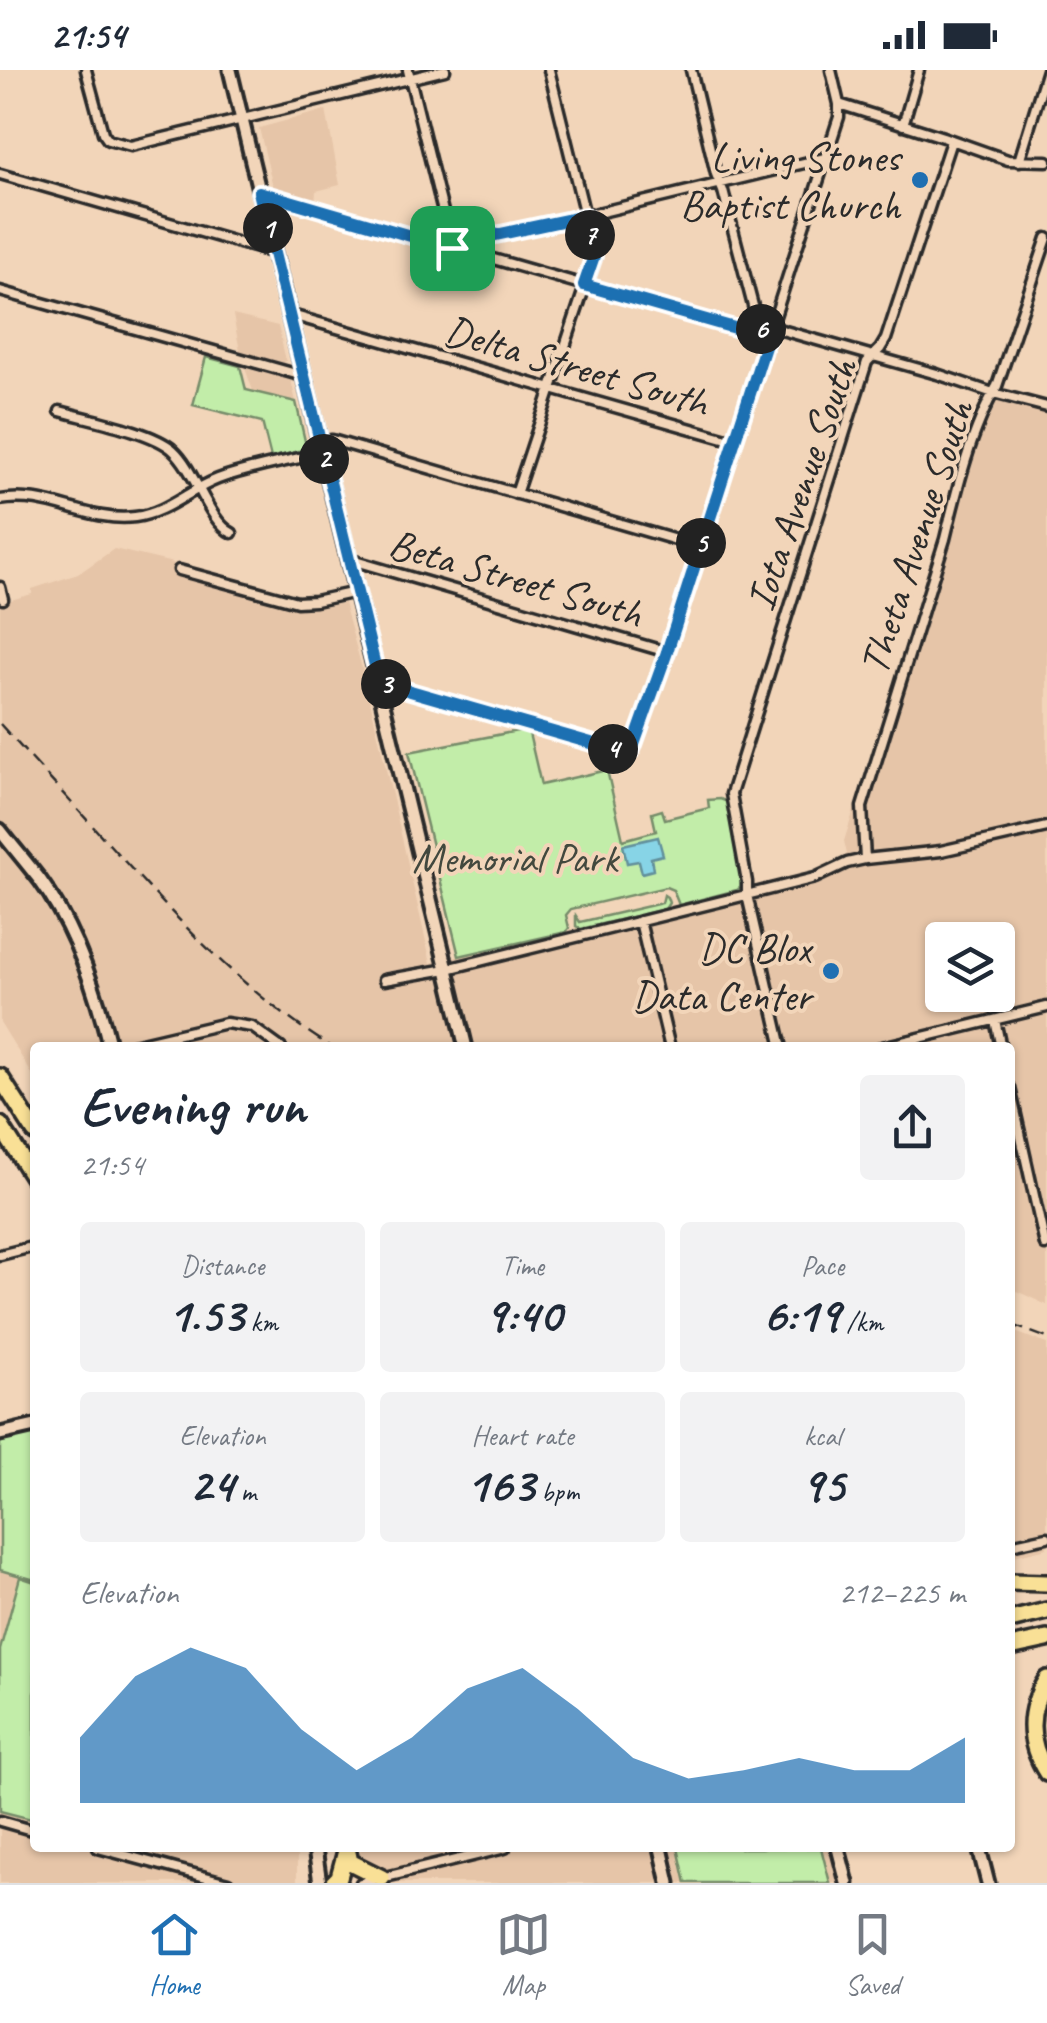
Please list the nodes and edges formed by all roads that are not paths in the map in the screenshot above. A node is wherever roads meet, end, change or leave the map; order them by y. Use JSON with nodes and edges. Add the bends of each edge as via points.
{"nodes":[{"id":1,"x":86,"y":70,"type":"edge"},
{"id":2,"x":230,"y":70,"type":"edge"},
{"id":3,"x":445,"y":70,"type":"edge"},
{"id":4,"x":550,"y":70,"type":"edge"},
{"id":5,"x":690,"y":70,"type":"edge"},
{"id":6,"x":832,"y":70,"type":"edge"},
{"id":7,"x":919,"y":70,"type":"edge"},
{"id":8,"x":1046,"y":70,"type":"edge"},
{"id":9,"x":410,"y":74,"type":"edge"},
{"id":10,"x":840,"y":104,"type":"junction"},
{"id":11,"x":242,"y":120,"type":"junction"},
{"id":12,"x":903,"y":124,"type":"junction"},
{"id":13,"x":951,"y":140,"type":"junction"},
{"id":14,"x":1047,"y":160,"type":"edge"},
{"id":15,"x":824,"y":161,"type":"junction"},
{"id":16,"x":1020,"y":161,"type":"junction"},
{"id":17,"x":0,"y":174,"type":"edge"},
{"id":18,"x":720,"y":182,"type":"junction"},
{"id":19,"x":259,"y":192,"type":"junction"},
{"id":20,"x":585,"y":216,"type":"junction"},
{"id":21,"x":1047,"y":238,"type":"edge"},
{"id":22,"x":452,"y":248,"type":"junction"},
{"id":23,"x":274,"y":252,"type":"junction"},
{"id":24,"x":584,"y":285,"type":"junction"},
{"id":25,"x":0,"y":291,"type":"edge"},
{"id":26,"x":288,"y":314,"type":"junction"},
{"id":27,"x":771,"y":328,"type":"junction"},
{"id":28,"x":759,"y":330,"type":"junction"},
{"id":29,"x":872,"y":357,"type":"junction"},
{"id":30,"x":304,"y":376,"type":"junction"},
{"id":31,"x":550,"y":388,"type":"junction"},
{"id":32,"x":993,"y":393,"type":"junction"},
{"id":33,"x":1047,"y":407,"type":"edge"},
{"id":34,"x":60,"y":411,"type":"dead end"},
{"id":35,"x":734,"y":441,"type":"junction"},
{"id":36,"x":321,"y":447,"type":"junction"},
{"id":37,"x":200,"y":488,"type":"junction"},
{"id":38,"x":516,"y":494,"type":"junction"},
{"id":39,"x":0,"y":500,"type":"edge"},
{"id":40,"x":232,"y":533,"type":"dead end"},
{"id":41,"x":700,"y":547,"type":"junction"},
{"id":42,"x":348,"y":559,"type":"junction"},
{"id":43,"x":179,"y":570,"type":"dead end"},
{"id":44,"x":0,"y":587,"type":"edge"},
{"id":45,"x":356,"y":592,"type":"junction"},
{"id":46,"x":3,"y":599,"type":"dead end"},
{"id":47,"x":667,"y":652,"type":"junction"},
{"id":48,"x":379,"y":682,"type":"junction"},
{"id":49,"x":1047,"y":827,"type":"edge"},
{"id":50,"x":0,"y":830,"type":"edge"},
{"id":51,"x":866,"y":859,"type":"junction"},
{"id":52,"x":748,"y":894,"type":"junction"},
{"id":53,"x":640,"y":921,"type":"junction"},
{"id":54,"x":448,"y":969,"type":"junction"},
{"id":55,"x":384,"y":980,"type":"dead end"},
{"id":56,"x":1047,"y":1006,"type":"edge"},
{"id":57,"x":995,"y":1020,"type":"junction"},
{"id":58,"x":108,"y":1042,"type":"edge"},
{"id":59,"x":145,"y":1042,"type":"edge"},
{"id":60,"x":274,"y":1042,"type":"edge"},
{"id":61,"x":465,"y":1042,"type":"edge"},
{"id":62,"x":669,"y":1042,"type":"edge"},
{"id":63,"x":781,"y":1042,"type":"edge"},
{"id":64,"x":903,"y":1042,"type":"edge"},
{"id":65,"x":1000,"y":1042,"type":"edge"},
{"id":66,"x":0,"y":1078,"type":"edge"},
{"id":67,"x":1015,"y":1110,"type":"edge"},
{"id":68,"x":0,"y":1124,"type":"edge"},
{"id":69,"x":30,"y":1124,"type":"edge"},
{"id":70,"x":30,"y":1172,"type":"edge"},
{"id":71,"x":1045,"y":1244,"type":"edge"},
{"id":72,"x":30,"y":1248,"type":"edge"},
{"id":73,"x":0,"y":1255,"type":"edge"},
{"id":74,"x":30,"y":1427,"type":"edge"},
{"id":75,"x":0,"y":1434,"type":"edge"},
{"id":76,"x":1047,"y":1537,"type":"edge"},
{"id":77,"x":1015,"y":1545,"type":"edge"},
{"id":78,"x":1015,"y":1582,"type":"edge"},
{"id":79,"x":1047,"y":1583,"type":"edge"},
{"id":80,"x":1047,"y":1611,"type":"edge"},
{"id":81,"x":1015,"y":1619,"type":"edge"},
{"id":82,"x":1047,"y":1639,"type":"edge"},
{"id":83,"x":1015,"y":1646,"type":"edge"},
{"id":84,"x":1047,"y":1679,"type":"edge"},
{"id":85,"x":1047,"y":1773,"type":"edge"},
{"id":86,"x":0,"y":1820,"type":"edge"},
{"id":87,"x":30,"y":1829,"type":"edge"},
{"id":88,"x":113,"y":1852,"type":"edge"},
{"id":89,"x":316,"y":1852,"type":"edge"},
{"id":90,"x":345,"y":1852,"type":"edge"},
{"id":91,"x":347,"y":1852,"type":"edge"},
{"id":92,"x":489,"y":1852,"type":"edge"},
{"id":93,"x":661,"y":1852,"type":"edge"},
{"id":94,"x":839,"y":1852,"type":"edge"},
{"id":95,"x":980,"y":1852,"type":"edge"},
{"id":96,"x":382,"y":1878,"type":"junction"},
{"id":97,"x":228,"y":1883,"type":"edge"},
{"id":98,"x":320,"y":1883,"type":"edge"},
{"id":99,"x":332,"y":1883,"type":"edge"},
{"id":100,"x":361,"y":1883,"type":"edge"},
{"id":101,"x":669,"y":1883,"type":"edge"},
{"id":102,"x":847,"y":1883,"type":"edge"},
{"id":103,"x":988,"y":1883,"type":"edge"}],
"edges":[{"from":1,"to":11,"type":"street","via":[[108,140],[131,146]]},
{"from":2,"to":11,"type":"main road"},
{"from":3,"to":9,"type":"street"},
{"from":4,"to":20,"type":"street"},
{"from":5,"to":18,"type":"street"},
{"from":6,"to":10,"type":"street"},
{"from":7,"to":12,"type":"street"},
{"from":8,"to":16,"type":"street"},
{"from":9,"to":11,"type":"street"},
{"from":9,"to":22,"type":"street"},
{"from":10,"to":12,"type":"street"},
{"from":10,"to":15,"type":"street"},
{"from":11,"to":19,"type":"main road"},
{"from":12,"to":13,"type":"street"},
{"from":13,"to":16,"type":"street"},
{"from":13,"to":29,"type":"street","name":"Iota Avenue South","via":[[886,339]]},
{"from":14,"to":16,"type":"street"},
{"from":15,"to":18,"type":"street"},
{"from":15,"to":27,"type":"street"},
{"from":17,"to":23,"type":"street"},
{"from":18,"to":20,"type":"street"},
{"from":18,"to":28,"type":"street"},
{"from":19,"to":22,"type":"street"},
{"from":19,"to":23,"type":"main road"},
{"from":20,"to":22,"type":"street"},
{"from":20,"to":24,"type":"street","via":[[594,256]]},
{"from":21,"to":32,"type":"street","name":"Theta Avenue South"},
{"from":22,"to":24,"type":"street"},
{"from":23,"to":26,"type":"main road"},
{"from":24,"to":28,"type":"street"},
{"from":24,"to":31,"type":"street"},
{"from":25,"to":30,"type":"street"},
{"from":26,"to":30,"type":"main road"},
{"from":26,"to":31,"type":"street","name":"Delta Street South"},
{"from":27,"to":28,"type":"street"},
{"from":27,"to":29,"type":"street"},
{"from":27,"to":35,"type":"street"},
{"from":29,"to":32,"type":"street"},
{"from":29,"to":52,"type":"street","name":"Iota Avenue South","via":[[731,794]]},
{"from":30,"to":36,"type":"main road"},
{"from":31,"to":35,"type":"street","name":"Delta Street South"},
{"from":31,"to":38,"type":"street"},
{"from":32,"to":33,"type":"street"},
{"from":32,"to":51,"type":"street","name":"Theta Avenue South","via":[[862,807]]},
{"from":34,"to":37,"type":"street","via":[[166,444]]},
{"from":35,"to":41,"type":"street"},
{"from":36,"to":37,"type":"street"},
{"from":36,"to":38,"type":"street","via":[[332,440]]},
{"from":36,"to":42,"type":"main road"},
{"from":37,"to":39,"type":"street","via":[[160,512],[134,518],[27,497]]},
{"from":37,"to":40,"type":"street","via":[[219,525]]},
{"from":38,"to":41,"type":"street"},
{"from":41,"to":47,"type":"street"},
{"from":42,"to":45,"type":"main road"},
{"from":42,"to":47,"type":"street","name":"Beta Street South"},
{"from":43,"to":45,"type":"street","via":[[297,602]]},
{"from":44,"to":46,"type":"street"},
{"from":45,"to":48,"type":"main road"},
{"from":47,"to":48,"type":"street","via":[[626,753]]},
{"from":48,"to":54,"type":"main road"},
{"from":49,"to":51,"type":"street","via":[[940,851]]},
{"from":50,"to":58,"type":"main road","via":[[42,883],[76,944]]},
{"from":51,"to":52,"type":"street"},
{"from":52,"to":53,"type":"street"},
{"from":52,"to":63,"type":"street"},
{"from":53,"to":54,"type":"street"},
{"from":53,"to":62,"type":"street"},
{"from":54,"to":55,"type":"street"},
{"from":54,"to":61,"type":"main road"},
{"from":56,"to":57,"type":"street"},
{"from":57,"to":64,"type":"street"},
{"from":57,"to":65,"type":"street"},
{"from":59,"to":60,"type":"street","via":[[226,1023],[252,1027]]},
{"from":66,"to":69,"type":"highway"},
{"from":67,"to":71,"type":"street"},
{"from":68,"to":70,"type":"highway"},
{"from":72,"to":73,"type":"street"},
{"from":74,"to":75,"type":"main road"},
{"from":76,"to":77,"type":"street"},
{"from":78,"to":79,"type":"highway"},
{"from":80,"to":81,"type":"highway"},
{"from":82,"to":83,"type":"highway"},
{"from":84,"to":85,"type":"highway","via":[[1030,1721],[1034,1750]]},
{"from":86,"to":87,"type":"street"},
{"from":88,"to":97,"type":"street"},
{"from":89,"to":98,"type":"main road"},
{"from":90,"to":99,"type":"highway"},
{"from":91,"to":96,"type":"highway","via":[[350,1862]]},
{"from":92,"to":96,"type":"street"},
{"from":93,"to":101,"type":"main road"},
{"from":94,"to":102,"type":"main road"},
{"from":95,"to":103,"type":"main road"},
{"from":96,"to":100,"type":"street"}]}
